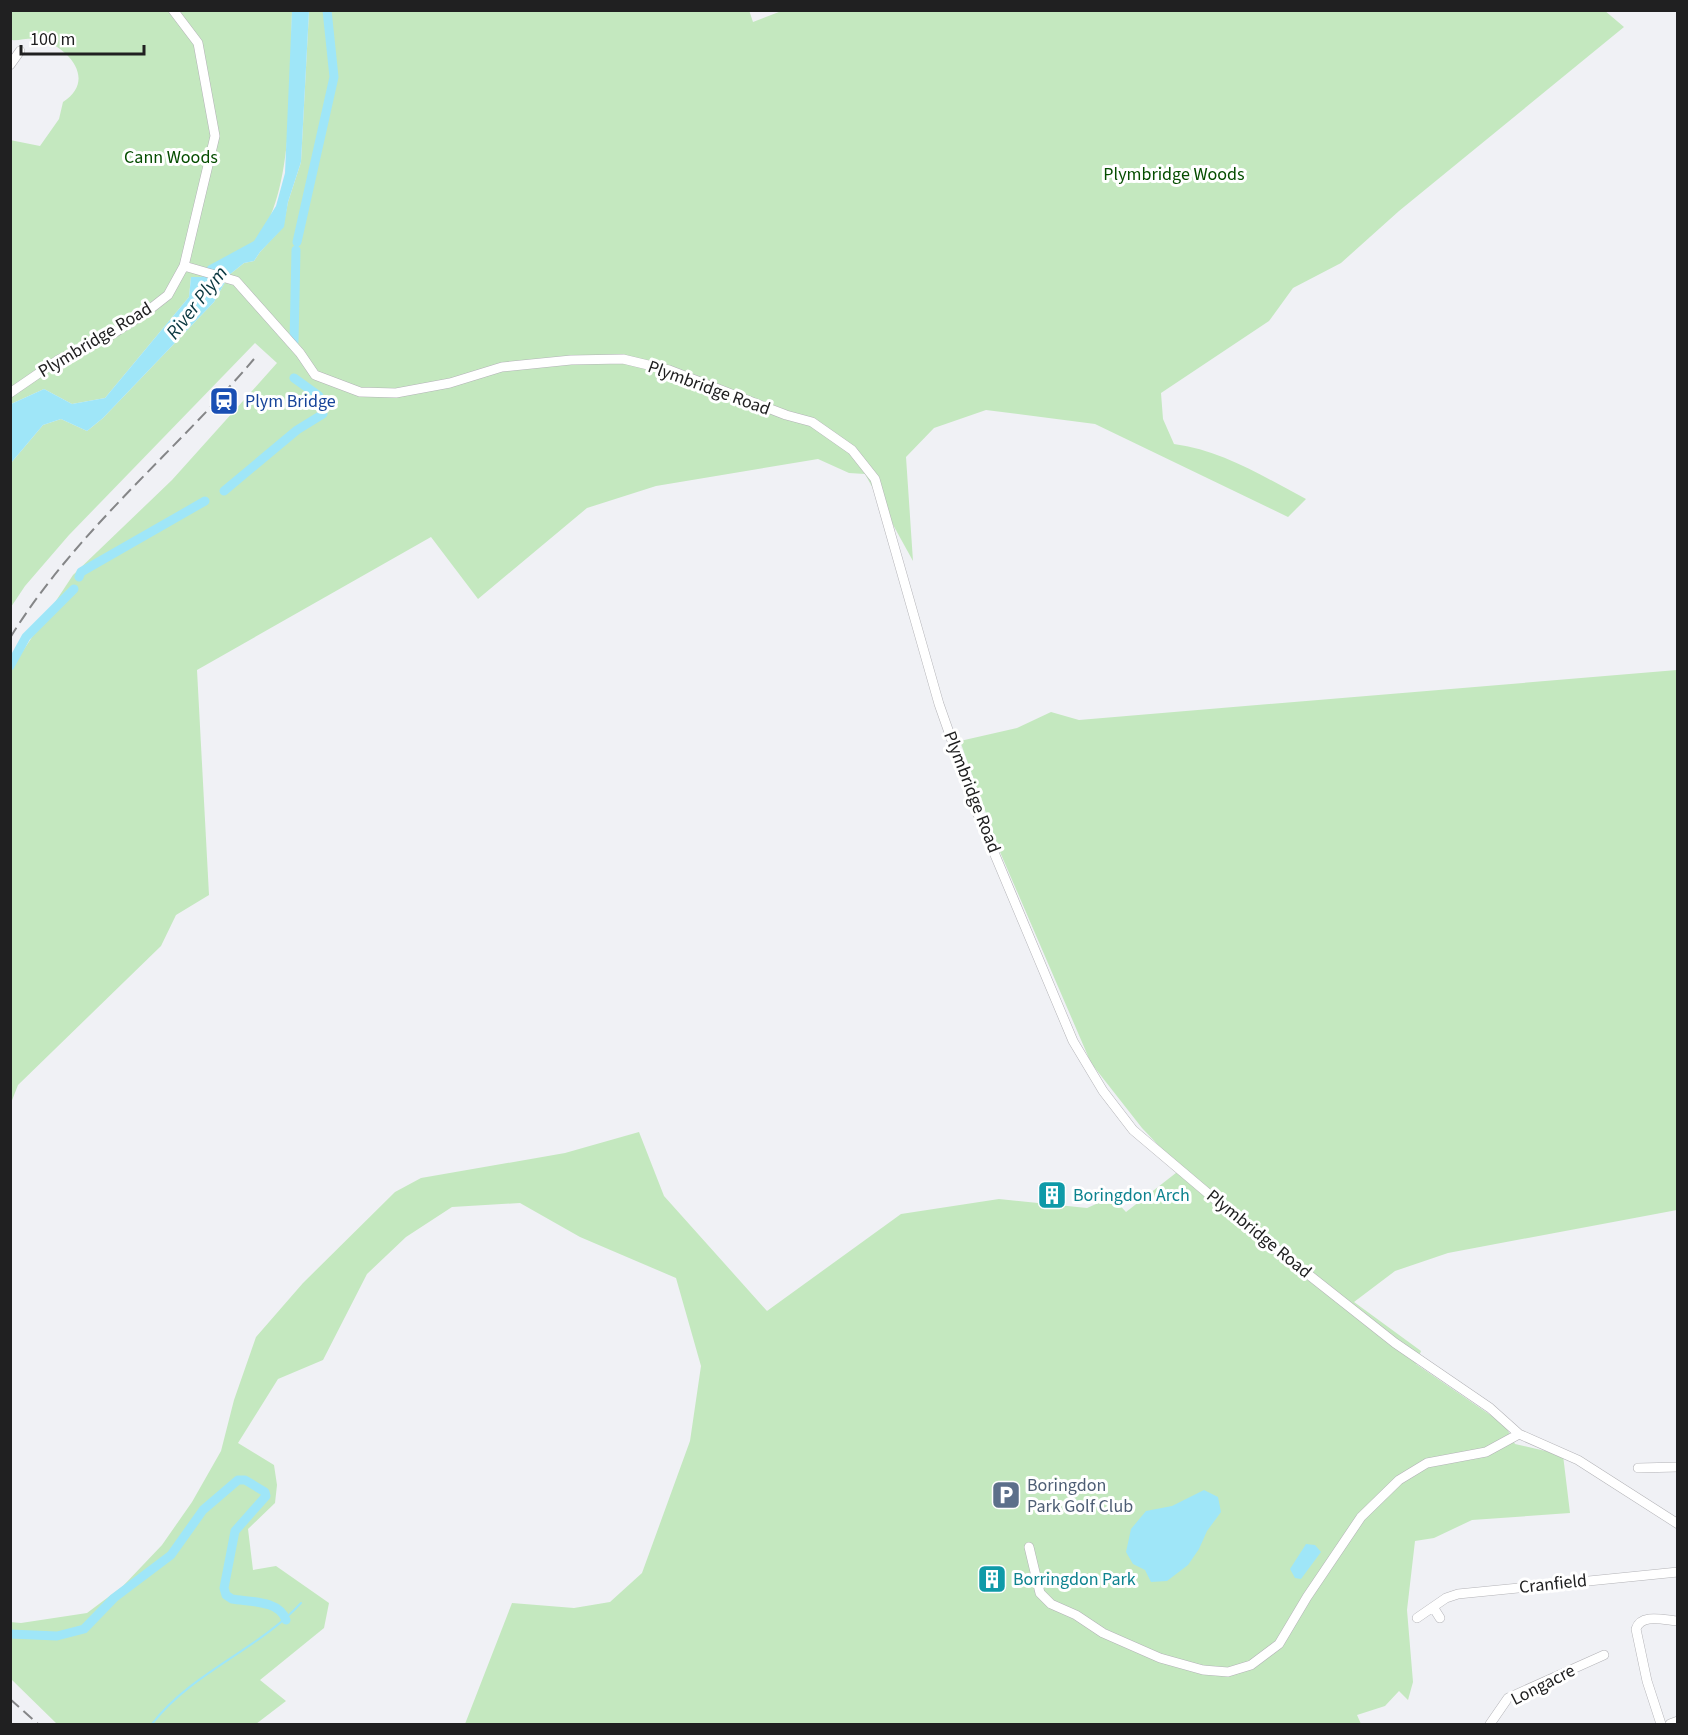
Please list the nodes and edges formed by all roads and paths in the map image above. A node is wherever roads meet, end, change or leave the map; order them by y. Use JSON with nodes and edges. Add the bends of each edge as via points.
{"nodes":[{"id":1,"x":173,"y":10,"type":"edge"},
{"id":2,"x":20,"y":51,"type":"dead end"},
{"id":3,"x":10,"y":65,"type":"edge"},
{"id":4,"x":184,"y":266,"type":"junction"},
{"id":5,"x":10,"y":393,"type":"edge"},
{"id":6,"x":1519,"y":1434,"type":"junction"},
{"id":7,"x":1677,"y":1467,"type":"edge"},
{"id":8,"x":1638,"y":1468,"type":"dead end"},
{"id":9,"x":1677,"y":1524,"type":"edge"},
{"id":10,"x":1029,"y":1547,"type":"dead end"},
{"id":11,"x":1677,"y":1572,"type":"edge"},
{"id":12,"x":1432,"y":1607,"type":"junction"},
{"id":13,"x":1417,"y":1618,"type":"dead end"},
{"id":14,"x":1440,"y":1618,"type":"dead end"},
{"id":15,"x":1677,"y":1621,"type":"edge"},
{"id":16,"x":1604,"y":1655,"type":"dead end"},
{"id":17,"x":1677,"y":1721,"type":"edge"},
{"id":18,"x":1490,"y":1725,"type":"edge"},
{"id":19,"x":1661,"y":1725,"type":"edge"},
{"id":20,"x":1670,"y":1725,"type":"edge"}],
"edges":[{"from":1,"to":4,"type":"street","name":"Plymbridge Road","via":[[198,43],[215,136]]},
{"from":2,"to":3,"type":"street"},
{"from":4,"to":5,"type":"street","name":"Plymbridge Road","via":[[168,295],[145,313],[111,335],[58,360]]},
{"from":4,"to":6,"type":"street","name":"Plymbridge Road","via":[[236,281],[315,375],[360,392],[396,393],[450,383],[502,367],[623,359],[669,370],[812,422],[852,450],[875,479],[939,704],[977,812],[1073,1041],[1102,1091],[1133,1130],[1237,1218],[1395,1344],[1490,1408]]},
{"from":6,"to":9,"type":"street","name":"Plymbridge Road","via":[[1578,1460]]},
{"from":6,"to":10,"type":"street","via":[[1486,1452],[1426,1463],[1399,1480],[1361,1517],[1279,1644],[1251,1665],[1228,1672],[1203,1670],[1160,1658],[1051,1604],[1040,1593]]},
{"from":7,"to":8,"type":"street"},
{"from":11,"to":12,"type":"street","name":"Cranfield","via":[[1458,1594]]},
{"from":12,"to":13,"type":"street","name":"Cranfield"},
{"from":12,"to":14,"type":"street"},
{"from":15,"to":19,"type":"street","via":[[1643,1620],[1636,1629]]},
{"from":16,"to":18,"type":"street","name":"Longacre","via":[[1508,1698]]},
{"from":17,"to":20,"type":"street"}]}
